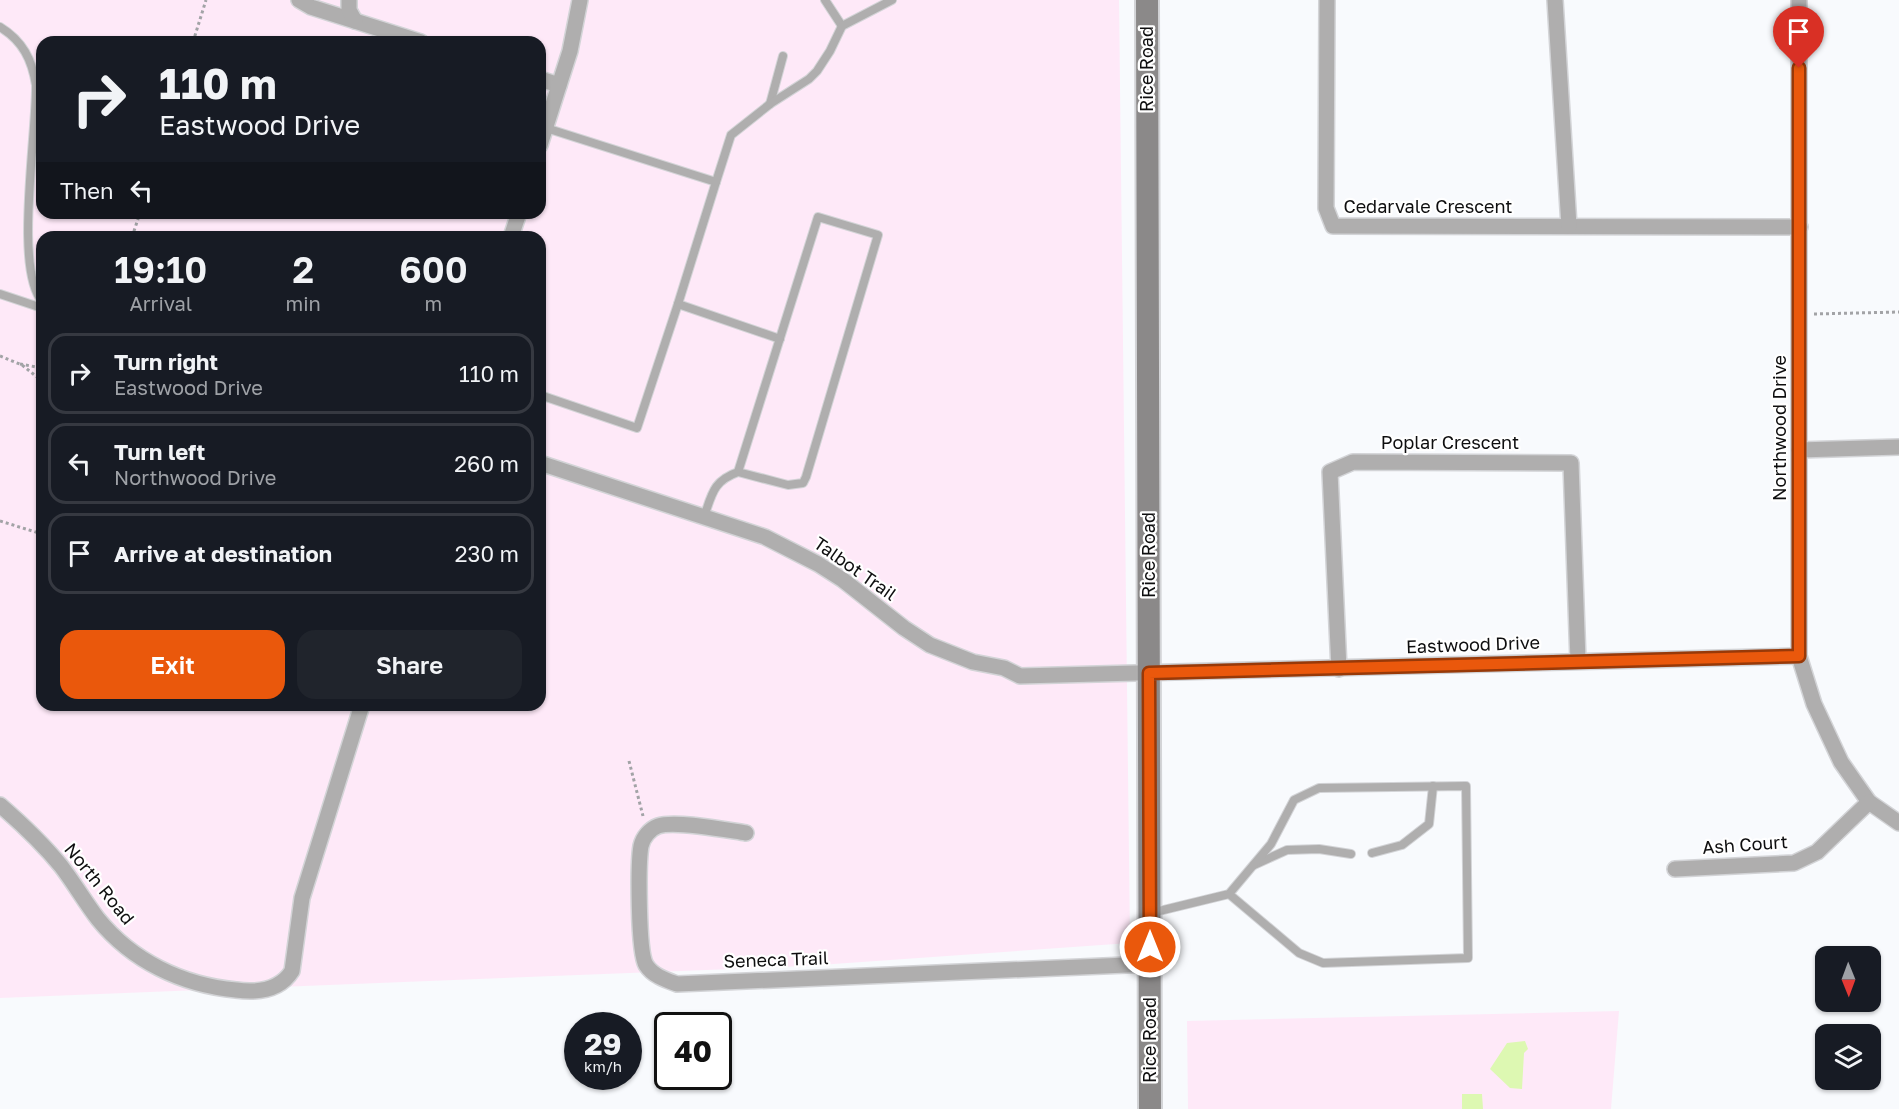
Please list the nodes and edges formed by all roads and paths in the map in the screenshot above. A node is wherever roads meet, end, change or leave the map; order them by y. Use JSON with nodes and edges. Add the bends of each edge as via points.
{"nodes":[{"id":1,"x":206,"y":0,"type":"edge"},
{"id":2,"x":299,"y":0,"type":"edge"},
{"id":3,"x":349,"y":0,"type":"edge"},
{"id":4,"x":580,"y":0,"type":"edge"},
{"id":5,"x":825,"y":0,"type":"edge"},
{"id":6,"x":892,"y":0,"type":"edge"},
{"id":7,"x":1147,"y":0,"type":"edge"},
{"id":8,"x":1327,"y":0,"type":"edge"},
{"id":9,"x":1555,"y":0,"type":"edge"},
{"id":10,"x":1799,"y":0,"type":"edge"},
{"id":11,"x":355,"y":21,"type":"junction"},
{"id":12,"x":842,"y":26,"type":"junction"},
{"id":13,"x":0,"y":27,"type":"edge"},
{"id":14,"x":195,"y":36,"type":"edge"},
{"id":15,"x":402,"y":36,"type":"edge"},
{"id":16,"x":783,"y":56,"type":"dead end"},
{"id":17,"x":546,"y":81,"type":"edge"},
{"id":18,"x":36,"y":85,"type":"edge"},
{"id":19,"x":36,"y":85,"type":"edge"},
{"id":20,"x":559,"y":85,"type":"junction"},
{"id":21,"x":770,"y":104,"type":"junction"},
{"id":22,"x":546,"y":128,"type":"joint"},
{"id":23,"x":716,"y":182,"type":"junction"},
{"id":24,"x":1569,"y":226,"type":"junction"},
{"id":25,"x":1800,"y":227,"type":"junction"},
{"id":26,"x":36,"y":289,"type":"edge"},
{"id":27,"x":0,"y":294,"type":"edge"},
{"id":28,"x":678,"y":304,"type":"junction"},
{"id":29,"x":36,"y":306,"type":"edge"},
{"id":30,"x":1899,"y":312,"type":"edge"},
{"id":31,"x":1800,"y":314,"type":"junction"},
{"id":32,"x":780,"y":339,"type":"junction"},
{"id":33,"x":0,"y":356,"type":"edge"},
{"id":34,"x":17,"y":363,"type":"junction"},
{"id":35,"x":36,"y":367,"type":"edge"},
{"id":36,"x":36,"y":377,"type":"edge"},
{"id":37,"x":546,"y":397,"type":"edge"},
{"id":38,"x":1899,"y":447,"type":"edge"},
{"id":39,"x":1799,"y":450,"type":"junction"},
{"id":40,"x":546,"y":465,"type":"edge"},
{"id":41,"x":738,"y":472,"type":"junction"},
{"id":42,"x":704,"y":517,"type":"junction"},
{"id":43,"x":0,"y":521,"type":"edge"},
{"id":44,"x":36,"y":532,"type":"edge"},
{"id":45,"x":1799,"y":656,"type":"junction"},
{"id":46,"x":1578,"y":661,"type":"junction"},
{"id":47,"x":1340,"y":669,"type":"junction"},
{"id":48,"x":1149,"y":673,"type":"junction"},
{"id":49,"x":360,"y":711,"type":"edge"},
{"id":50,"x":629,"y":761,"type":"dead end"},
{"id":51,"x":1433,"y":786,"type":"junction"},
{"id":52,"x":1869,"y":802,"type":"junction"},
{"id":53,"x":0,"y":805,"type":"edge"},
{"id":54,"x":1899,"y":823,"type":"edge"},
{"id":55,"x":647,"y":833,"type":"junction"},
{"id":56,"x":746,"y":833,"type":"dead end"},
{"id":57,"x":1372,"y":853,"type":"dead end"},
{"id":58,"x":1351,"y":854,"type":"dead end"},
{"id":59,"x":1253,"y":866,"type":"junction"},
{"id":60,"x":1675,"y":869,"type":"dead end"},
{"id":61,"x":1230,"y":894,"type":"junction"},
{"id":62,"x":1150,"y":913,"type":"junction"},
{"id":63,"x":1149,"y":964,"type":"junction"},
{"id":64,"x":1150,"y":1109,"type":"edge"}],
"edges":[{"from":1,"to":14,"type":"path"},
{"from":2,"to":11,"type":"street"},
{"from":3,"to":11,"type":"street"},
{"from":4,"to":20,"type":"street"},
{"from":5,"to":12,"type":"lane"},
{"from":6,"to":12,"type":"lane"},
{"from":7,"to":48,"type":"street","name":"Rice Road"},
{"from":8,"to":24,"type":"street","name":"Cedarvale Crescent","via":[[1326,208],[1333,226]]},
{"from":9,"to":24,"type":"street"},
{"from":10,"to":25,"type":"street","name":"Northwood Drive"},
{"from":11,"to":15,"type":"street"},
{"from":12,"to":21,"type":"lane","via":[[817,72]]},
{"from":13,"to":19,"type":"lane","via":[[24,49],[33,66]]},
{"from":16,"to":21,"type":"lane"},
{"from":17,"to":20,"type":"street"},
{"from":18,"to":26,"type":"lane","via":[[28,221],[31,279]]},
{"from":20,"to":22,"type":"street"},
{"from":21,"to":23,"type":"lane","via":[[731,135]]},
{"from":22,"to":23,"type":"lane"},
{"from":23,"to":28,"type":"lane"},
{"from":24,"to":25,"type":"street","name":"Cedarvale Crescent"},
{"from":25,"to":31,"type":"street","name":"Northwood Drive"},
{"from":27,"to":29,"type":"lane"},
{"from":28,"to":32,"type":"lane"},
{"from":28,"to":37,"type":"lane","via":[[637,428]]},
{"from":30,"to":31,"type":"path"},
{"from":31,"to":39,"type":"street","name":"Northwood Drive"},
{"from":32,"to":41,"type":"lane"},
{"from":32,"to":41,"type":"lane","via":[[818,217],[878,235],[806,477],[802,483],[788,485]]},
{"from":33,"to":34,"type":"path"},
{"from":34,"to":35,"type":"path"},
{"from":34,"to":36,"type":"path"},
{"from":38,"to":39,"type":"street"},
{"from":39,"to":45,"type":"street","name":"Northwood Drive"},
{"from":40,"to":42,"type":"street","name":"Talbot Trail"},
{"from":41,"to":42,"type":"lane","via":[[716,485]]},
{"from":42,"to":48,"type":"street","name":"Talbot Trail","via":[[792,549],[843,580],[917,637],[959,657],[1020,676]]},
{"from":43,"to":44,"type":"path"},
{"from":45,"to":46,"type":"street","name":"Eastwood Drive"},
{"from":45,"to":52,"type":"street","name":"Northwood Drive","via":[[1814,704],[1841,762]]},
{"from":46,"to":47,"type":"street","name":"Eastwood Drive"},
{"from":46,"to":47,"type":"street","name":"Poplar Crescent","via":[[1571,462],[1353,462],[1330,472]]},
{"from":47,"to":48,"type":"street","name":"Eastwood Drive"},
{"from":48,"to":62,"type":"street","name":"Rice Road"},
{"from":49,"to":53,"type":"street","name":"North Road","via":[[302,898],[292,971],[271,988],[224,989],[184,979],[147,962],[109,931],[39,840]]},
{"from":50,"to":55,"type":"path"},
{"from":51,"to":57,"type":"lane","via":[[1428,824],[1402,845]]},
{"from":51,"to":59,"type":"lane","via":[[1319,788],[1294,800],[1271,843]]},
{"from":51,"to":61,"type":"lane","via":[[1466,786],[1468,958],[1323,963],[1299,953]]},
{"from":52,"to":54,"type":"street","name":"Northwood Drive"},
{"from":52,"to":60,"type":"street","name":"Ash Court","via":[[1817,852],[1794,863]]},
{"from":55,"to":56,"type":"street","via":[[659,825],[676,824]]},
{"from":55,"to":63,"type":"street","name":"Seneca Trail","via":[[641,844],[640,862],[641,950],[646,966],[677,984]]},
{"from":58,"to":59,"type":"lane","via":[[1287,850]]},
{"from":59,"to":61,"type":"lane"},
{"from":61,"to":62,"type":"lane"},
{"from":62,"to":63,"type":"street","name":"Rice Road"},
{"from":63,"to":64,"type":"street","name":"Rice Road"}]}
